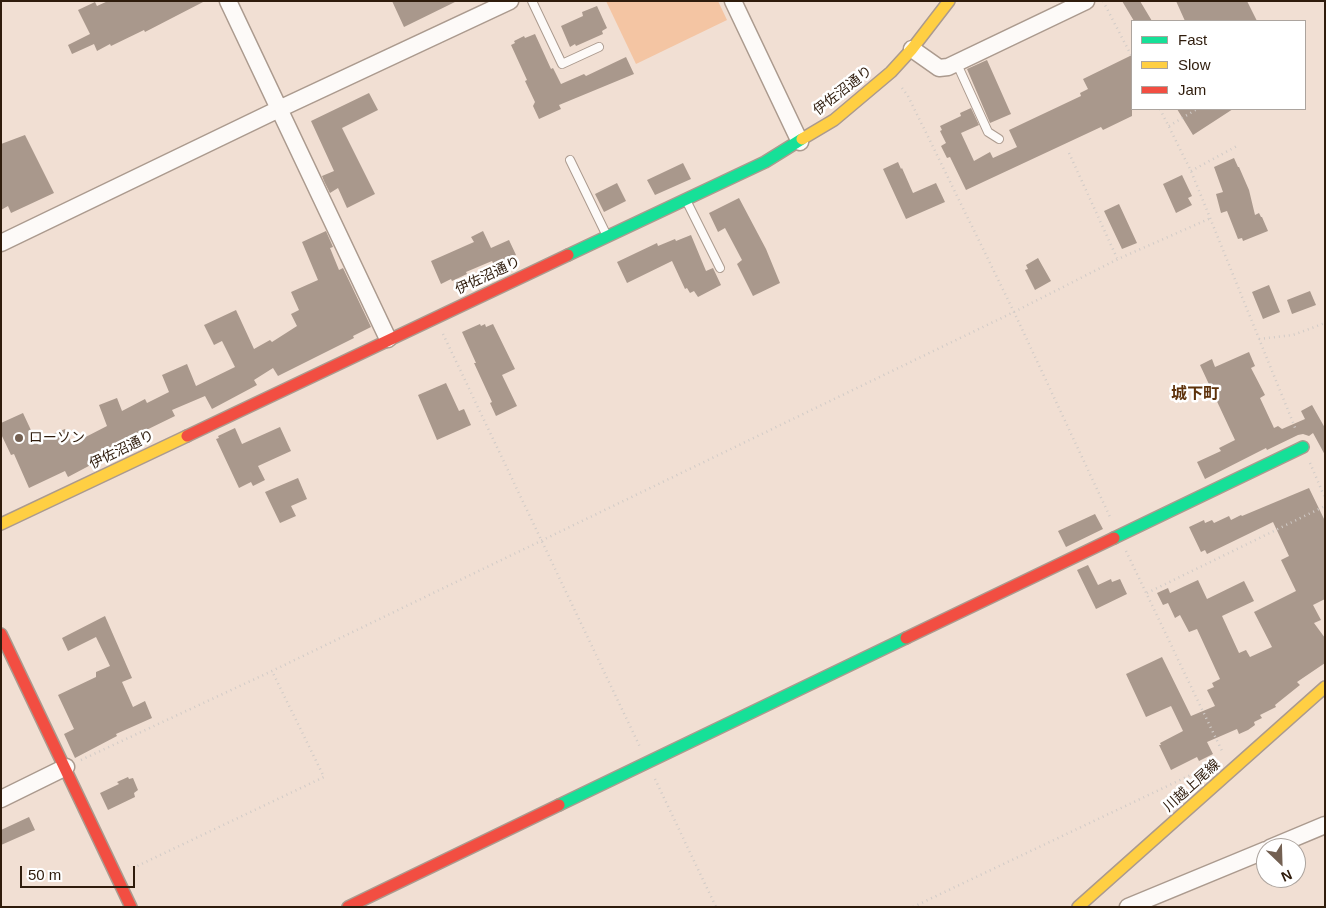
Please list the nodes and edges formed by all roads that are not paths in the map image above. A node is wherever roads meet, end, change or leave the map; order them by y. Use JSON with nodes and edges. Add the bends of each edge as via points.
{"nodes":[{"id":1,"x":228,"y":1,"type":"edge"},
{"id":2,"x":510,"y":1,"type":"edge"},
{"id":3,"x":532,"y":1,"type":"edge"},
{"id":4,"x":732,"y":1,"type":"edge"},
{"id":5,"x":949,"y":1,"type":"edge"},
{"id":6,"x":1086,"y":1,"type":"edge"},
{"id":7,"x":599,"y":47,"type":"dead end"},
{"id":8,"x":912,"y":49,"type":"junction"},
{"id":9,"x":956,"y":64,"type":"junction"},
{"id":10,"x":279,"y":109,"type":"junction"},
{"id":11,"x":999,"y":139,"type":"dead end"},
{"id":12,"x":800,"y":142,"type":"junction"},
{"id":13,"x":570,"y":160,"type":"dead end"},
{"id":14,"x":686,"y":199,"type":"junction"},
{"id":15,"x":607,"y":236,"type":"junction"},
{"id":16,"x":1,"y":243,"type":"edge"},
{"id":17,"x":720,"y":268,"type":"dead end"},
{"id":18,"x":388,"y":339,"type":"junction"},
{"id":19,"x":1303,"y":447,"type":"road end"},
{"id":20,"x":1,"y":524,"type":"edge"},
{"id":21,"x":1,"y":634,"type":"edge"},
{"id":22,"x":1325,"y":687,"type":"edge"},
{"id":23,"x":66,"y":767,"type":"junction"},
{"id":24,"x":1,"y":799,"type":"edge"},
{"id":25,"x":1325,"y":825,"type":"edge"},
{"id":26,"x":1294,"y":838,"type":"edge"},
{"id":27,"x":1256,"y":854,"type":"edge"},
{"id":28,"x":132,"y":907,"type":"edge"},
{"id":29,"x":348,"y":907,"type":"edge"},
{"id":30,"x":1078,"y":907,"type":"edge"},
{"id":31,"x":1128,"y":907,"type":"edge"}],
"edges":[{"from":1,"to":10,"type":"street"},
{"from":2,"to":10,"type":"street"},
{"from":3,"to":7,"type":"lane","via":[[562,64]]},
{"from":4,"to":12,"type":"street"},
{"from":5,"to":8,"type":"street","name":"伊佐沼通り"},
{"from":6,"to":9,"type":"street"},
{"from":8,"to":9,"type":"street","via":[[939,68]]},
{"from":8,"to":12,"type":"street","name":"伊佐沼通り","via":[[892,72],[834,120]]},
{"from":9,"to":11,"type":"lane","via":[[988,132]]},
{"from":10,"to":16,"type":"street"},
{"from":10,"to":18,"type":"street"},
{"from":12,"to":14,"type":"street","name":"伊佐沼通り"},
{"from":13,"to":15,"type":"lane"},
{"from":14,"to":15,"type":"street","name":"伊佐沼通り"},
{"from":14,"to":17,"type":"lane"},
{"from":15,"to":18,"type":"street","name":"伊佐沼通り"},
{"from":18,"to":20,"type":"street","name":"伊佐沼通り"},
{"from":19,"to":29,"type":"street"},
{"from":21,"to":23,"type":"street"},
{"from":22,"to":30,"type":"street","name":"川越上尾線"},
{"from":23,"to":24,"type":"street"},
{"from":23,"to":28,"type":"street"},
{"from":25,"to":26,"type":"street"},
{"from":27,"to":31,"type":"street"}]}
